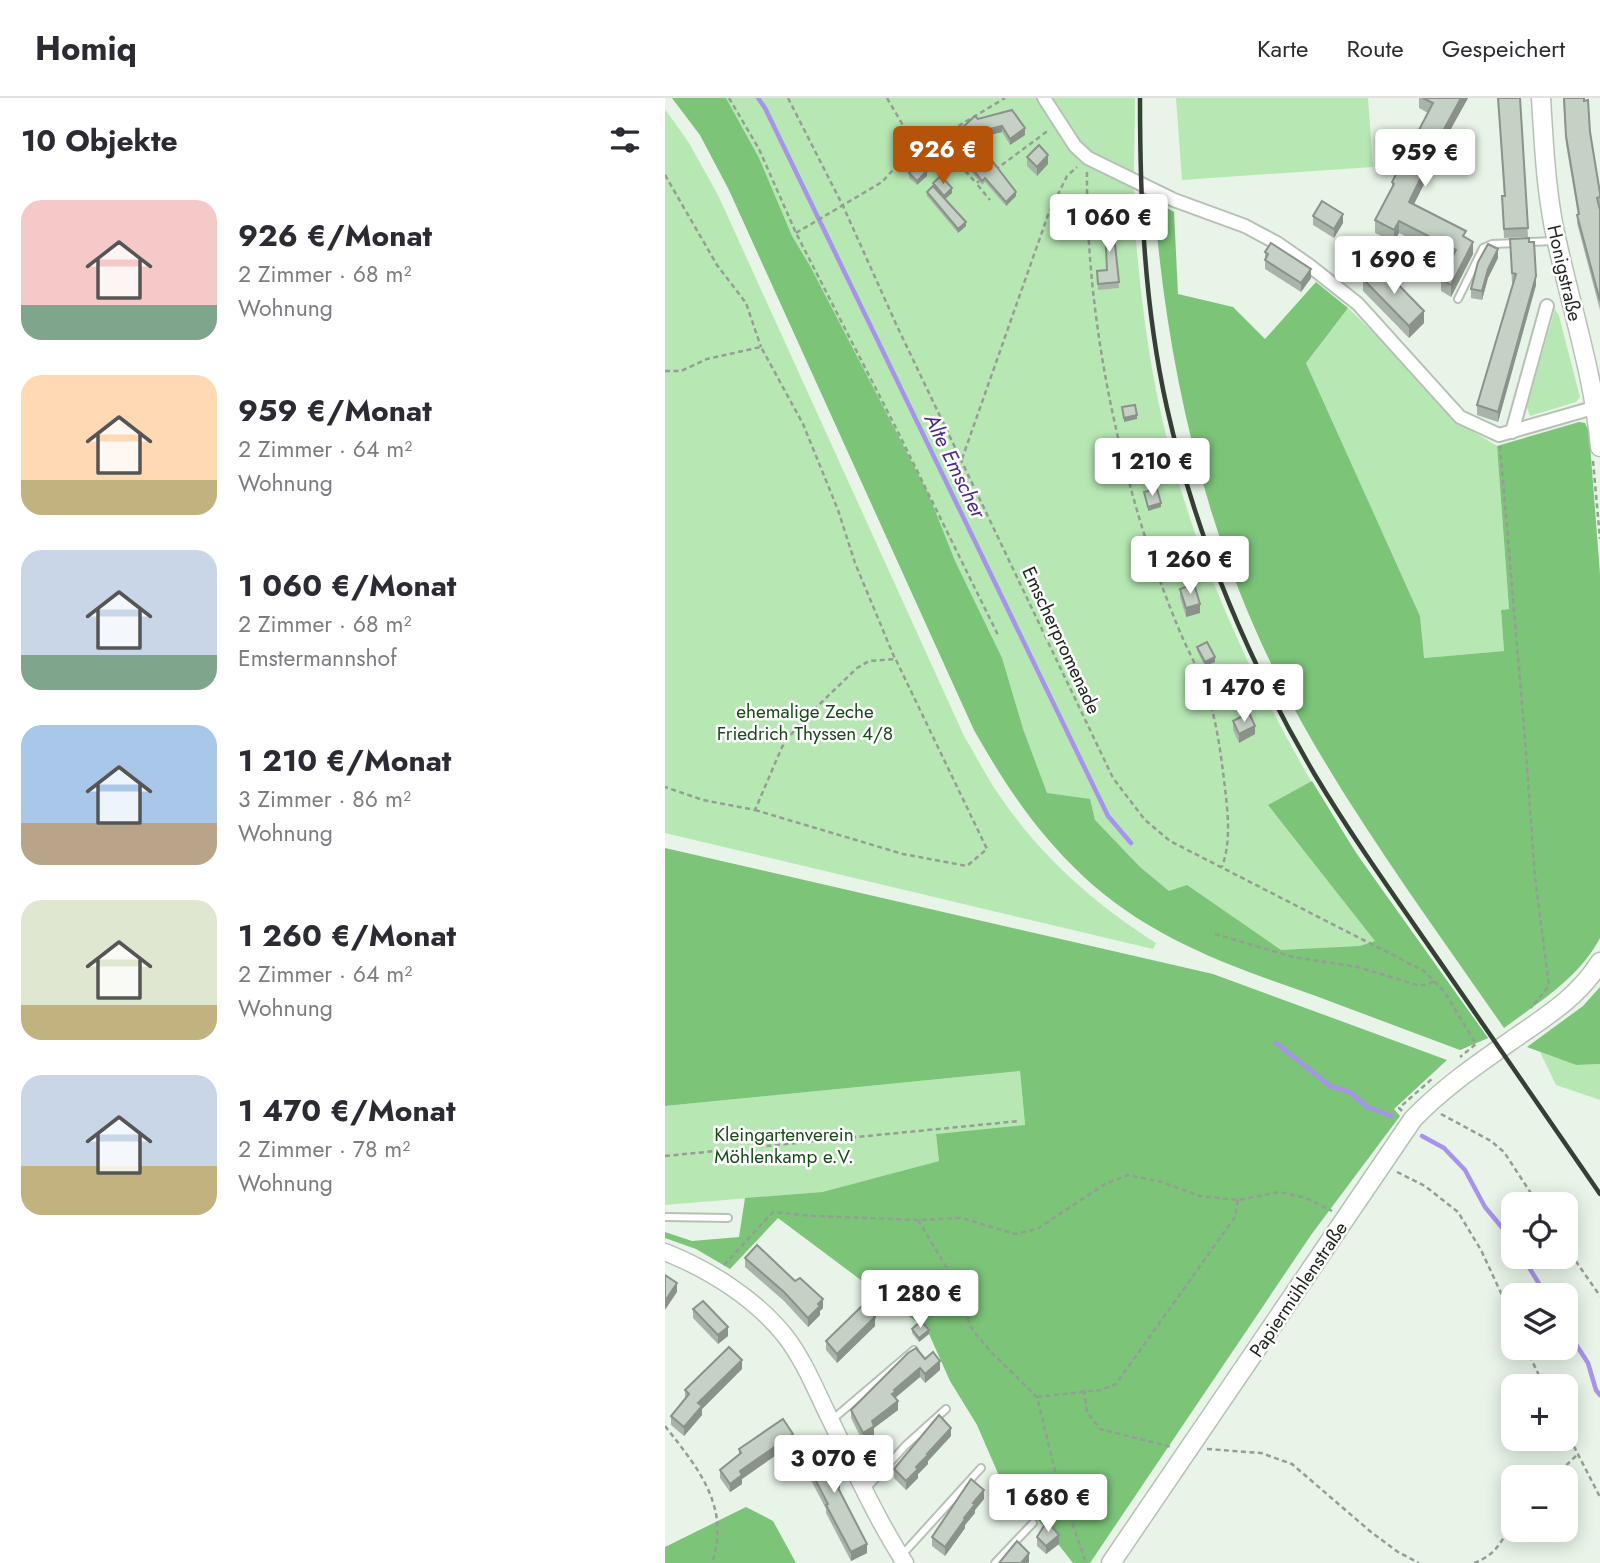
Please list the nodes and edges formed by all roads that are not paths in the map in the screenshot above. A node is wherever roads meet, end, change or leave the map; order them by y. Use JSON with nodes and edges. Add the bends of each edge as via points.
{"nodes":[{"id":1,"x":1044,"y":98,"type":"edge"},
{"id":2,"x":1541,"y":98,"type":"edge"},
{"id":3,"x":1556,"y":241,"type":"junction"},
{"id":4,"x":1458,"y":299,"type":"dead end"},
{"id":5,"x":1547,"y":306,"type":"dead end"},
{"id":6,"x":1598,"y":407,"type":"edge"},
{"id":7,"x":1512,"y":432,"type":"junction"},
{"id":8,"x":1596,"y":449,"type":"edge"},
{"id":9,"x":1600,"y":962,"type":"edge"},
{"id":10,"x":665,"y":1217,"type":"edge"},
{"id":11,"x":728,"y":1218,"type":"dead end"},
{"id":12,"x":665,"y":1252,"type":"edge"},
{"id":13,"x":914,"y":1349,"type":"edge"},
{"id":14,"x":946,"y":1409,"type":"dead end"},
{"id":15,"x":831,"y":1422,"type":"junction"},
{"id":16,"x":981,"y":1468,"type":"dead end"},
{"id":17,"x":864,"y":1491,"type":"junction"},
{"id":18,"x":1033,"y":1523,"type":"dead end"},
{"id":19,"x":903,"y":1560,"type":"edge"},
{"id":20,"x":995,"y":1563,"type":"edge"},
{"id":21,"x":1111,"y":1563,"type":"edge"}],
"edges":[{"from":1,"to":7,"type":"street","via":[[1088,158],[1277,243],[1358,304],[1460,417],[1488,432]]},
{"from":2,"to":3,"type":"main road","name":"Honigstraße"},
{"from":3,"to":4,"type":"lane","via":[[1483,248]]},
{"from":3,"to":6,"type":"main road","name":"Honigstraße"},
{"from":5,"to":7,"type":"street","name":"Honigstraße"},
{"from":6,"to":7,"type":"street"},
{"from":6,"to":8,"type":"main road","name":"Honigstraße"},
{"from":9,"to":21,"type":"main road","name":"Papiermühlenstraße","via":[[1559,1007],[1437,1094],[1413,1119]]},
{"from":10,"to":11,"type":"lane"},
{"from":12,"to":15,"type":"street","via":[[713,1276],[759,1309],[803,1362]]},
{"from":13,"to":15,"type":"lane"},
{"from":14,"to":17,"type":"lane"},
{"from":15,"to":17,"type":"street"},
{"from":16,"to":19,"type":"lane"},
{"from":17,"to":19,"type":"street"},
{"from":18,"to":20,"type":"lane"}]}
